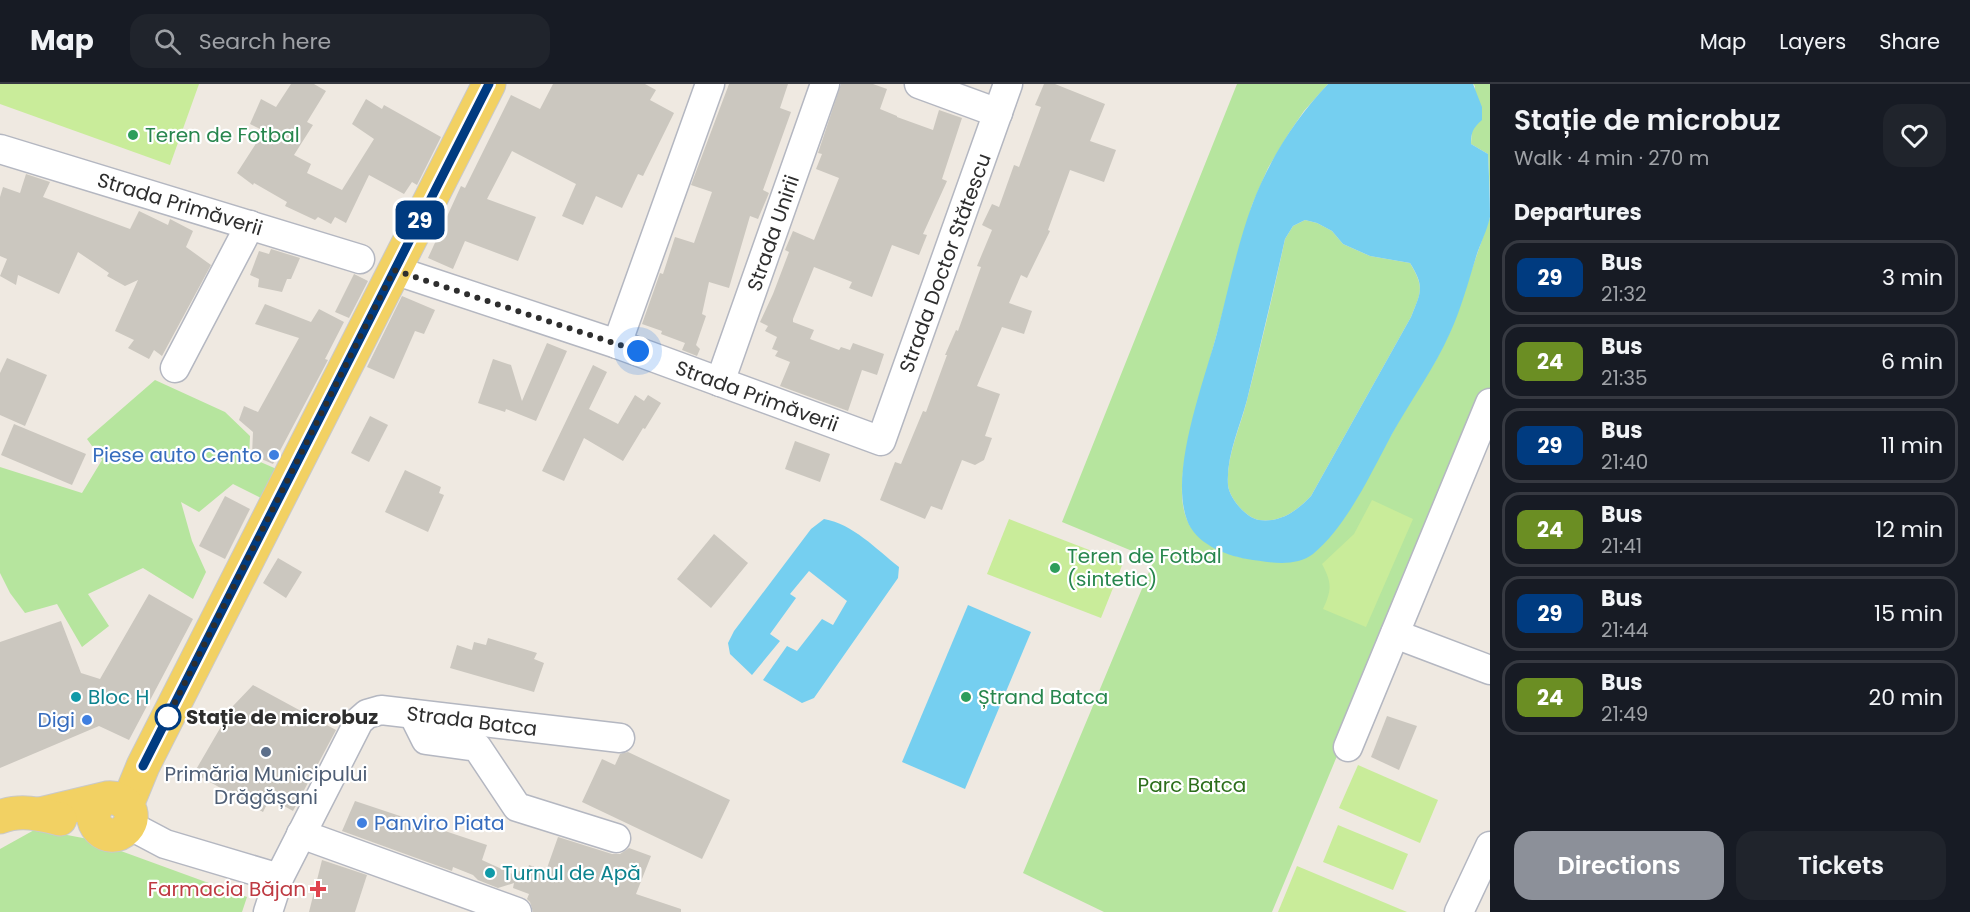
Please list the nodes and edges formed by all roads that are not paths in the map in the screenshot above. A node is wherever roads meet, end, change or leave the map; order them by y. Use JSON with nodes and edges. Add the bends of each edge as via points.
{"nodes":[{"id":1,"x":489,"y":84,"type":"edge"},
{"id":2,"x":710,"y":84,"type":"edge"},
{"id":3,"x":825,"y":84,"type":"edge"},
{"id":4,"x":919,"y":84,"type":"edge"},
{"id":5,"x":1008,"y":84,"type":"edge"},
{"id":6,"x":998,"y":113,"type":"junction"},
{"id":7,"x":0,"y":149,"type":"edge"},
{"id":8,"x":250,"y":225,"type":"junction"},
{"id":9,"x":360,"y":259,"type":"dead end"},
{"id":10,"x":394,"y":270,"type":"junction"},
{"id":11,"x":617,"y":344,"type":"junction"},
{"id":12,"x":175,"y":368,"type":"dead end"},
{"id":13,"x":720,"y":382,"type":"junction"},
{"id":14,"x":1490,"y":403,"type":"edge"},
{"id":15,"x":881,"y":441,"type":"joint"},
{"id":16,"x":1395,"y":634,"type":"junction"},
{"id":17,"x":1490,"y":670,"type":"edge"},
{"id":18,"x":414,"y":714,"type":"junction"},
{"id":19,"x":620,"y":738,"type":"dead end"},
{"id":20,"x":1348,"y":747,"type":"dead end"},
{"id":21,"x":112,"y":811,"type":"junction"},
{"id":22,"x":0,"y":817,"type":"edge"},
{"id":23,"x":301,"y":834,"type":"junction"},
{"id":24,"x":616,"y":838,"type":"dead end"},
{"id":25,"x":1490,"y":846,"type":"edge"},
{"id":26,"x":279,"y":878,"type":"junction"},
{"id":27,"x":268,"y":912,"type":"edge"},
{"id":28,"x":517,"y":912,"type":"edge"},
{"id":29,"x":1459,"y":912,"type":"edge"}],
"edges":[{"from":1,"to":10,"type":"main road"},
{"from":2,"to":11,"type":"street"},
{"from":3,"to":13,"type":"street","name":"Strada Unirii"},
{"from":4,"to":6,"type":"street"},
{"from":5,"to":6,"type":"street","name":"Strada Doctor Stătescu"},
{"from":6,"to":15,"type":"street","name":"Strada Doctor Stătescu"},
{"from":7,"to":8,"type":"street","name":"Strada Primăverii"},
{"from":8,"to":9,"type":"street","name":"Strada Primăverii"},
{"from":8,"to":12,"type":"street"},
{"from":10,"to":11,"type":"street","name":"Strada Primăverii"},
{"from":10,"to":21,"type":"main road","via":[[143,766]]},
{"from":11,"to":13,"type":"street","name":"Strada Primăverii"},
{"from":13,"to":15,"type":"street","name":"Strada Primăverii"},
{"from":14,"to":16,"type":"street"},
{"from":16,"to":17,"type":"street"},
{"from":16,"to":20,"type":"street"},
{"from":18,"to":19,"type":"street","name":"Strada Batca"},
{"from":18,"to":23,"type":"street","name":"Strada Batca","via":[[381,710],[359,721]]},
{"from":18,"to":24,"type":"street","via":[[426,740],[477,747],[517,807]]},
{"from":21,"to":22,"type":"main road","via":[[17,812]]},
{"from":21,"to":26,"type":"street","via":[[165,844]]},
{"from":23,"to":26,"type":"street","name":"Strada Batca"},
{"from":23,"to":28,"type":"street"},
{"from":25,"to":29,"type":"street"},
{"from":26,"to":27,"type":"street","name":"Strada Batca"}]}
